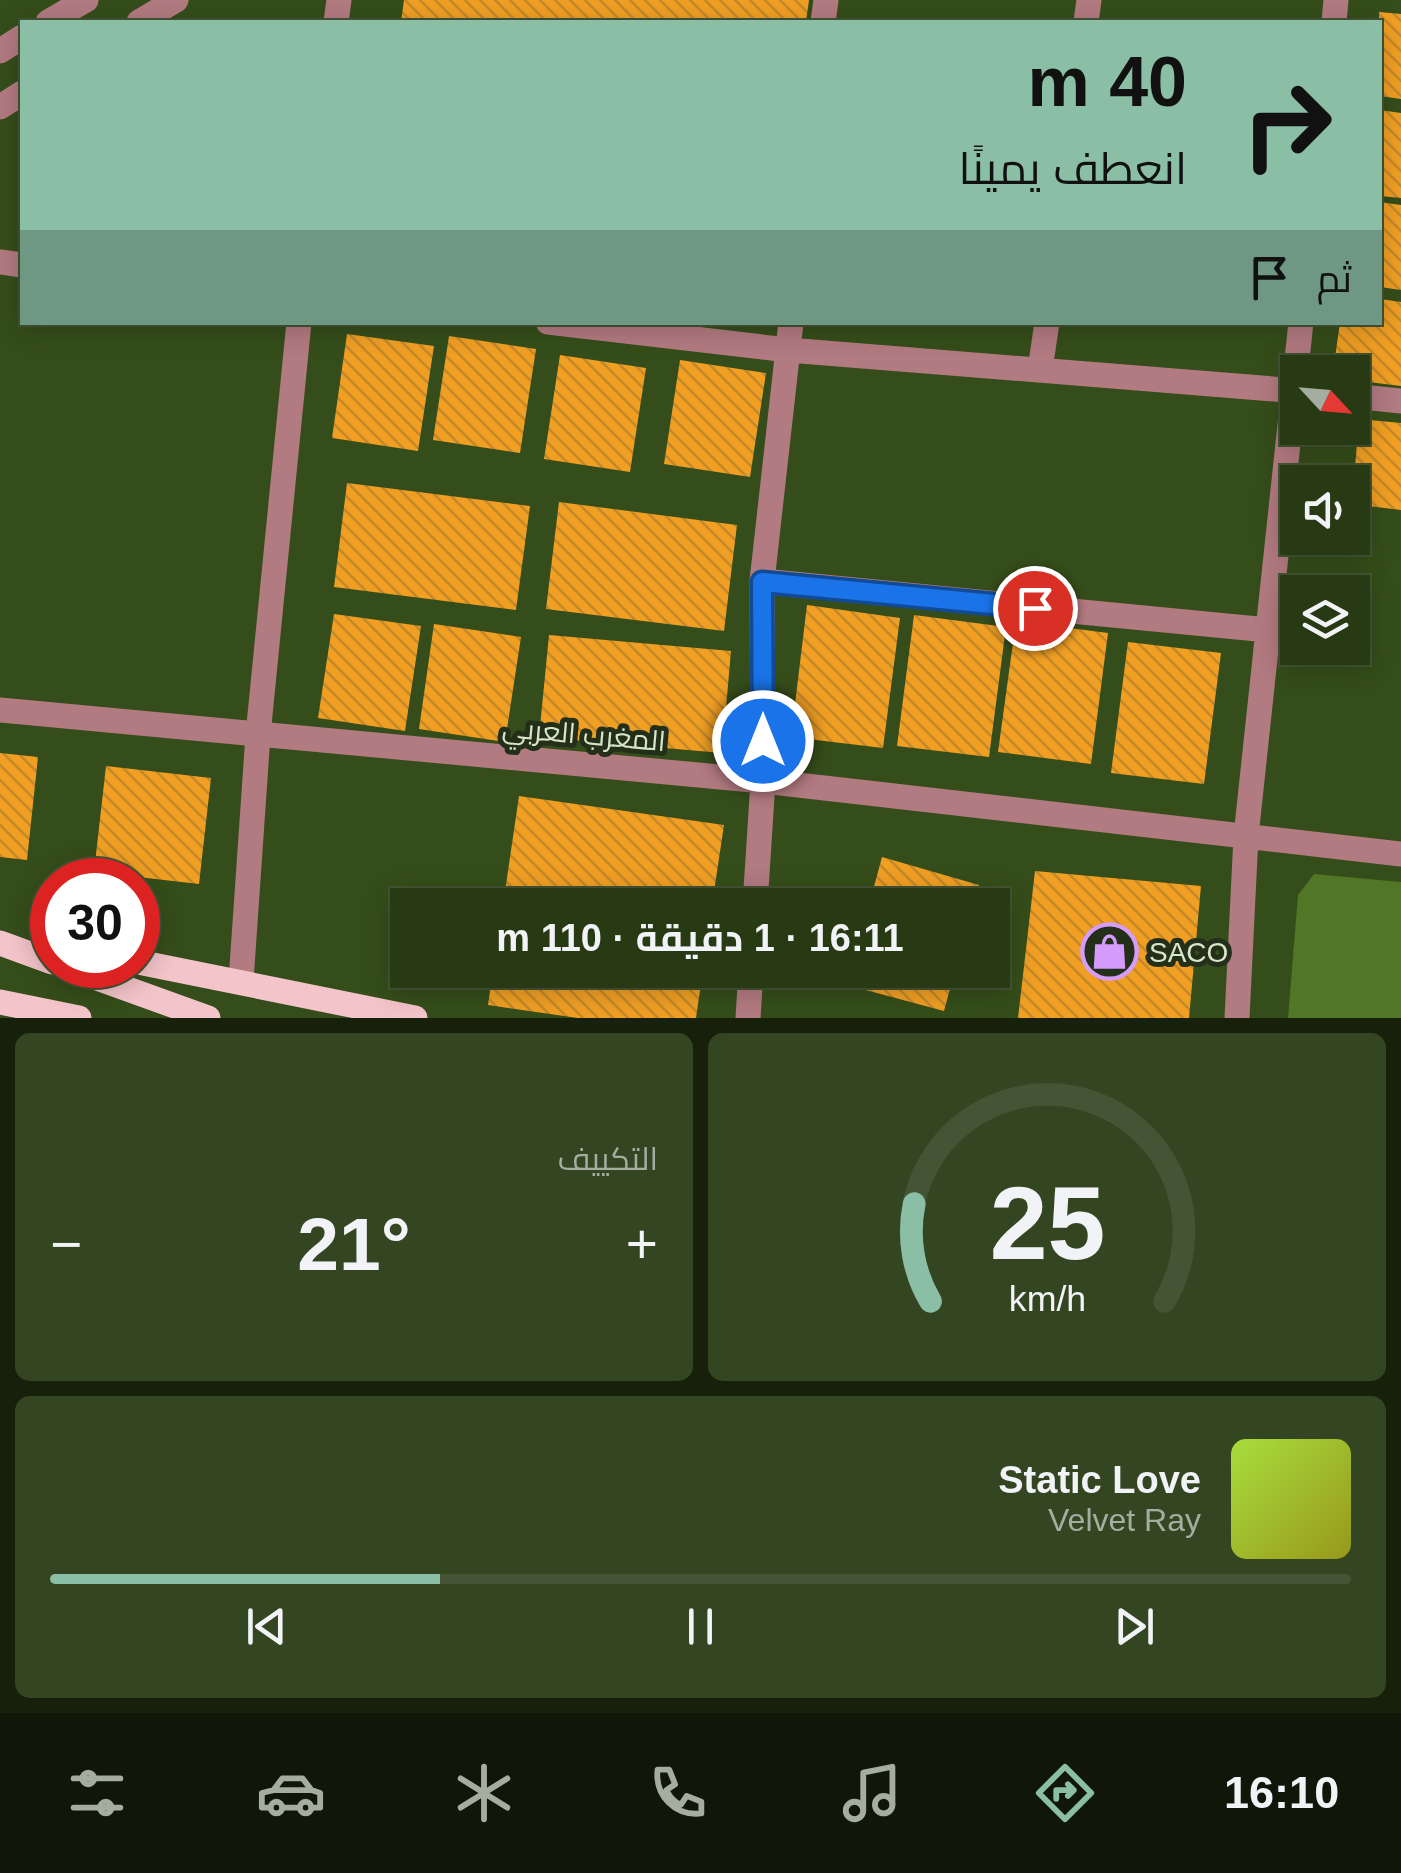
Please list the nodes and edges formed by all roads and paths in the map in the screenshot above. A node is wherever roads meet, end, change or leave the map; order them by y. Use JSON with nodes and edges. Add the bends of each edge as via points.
{"nodes":[{"id":1,"x":86,"y":0,"type":"edge"},
{"id":2,"x":176,"y":0,"type":"edge"},
{"id":3,"x":51,"y":20,"type":"edge"},
{"id":4,"x":142,"y":20,"type":"edge"},
{"id":5,"x":299,"y":325,"type":"edge"},
{"id":6,"x":574,"y":325,"type":"edge"},
{"id":7,"x":790,"y":325,"type":"edge"},
{"id":8,"x":1047,"y":325,"type":"edge"},
{"id":9,"x":1302,"y":325,"type":"edge"},
{"id":10,"x":788,"y":350,"type":"junction"},
{"id":11,"x":1299,"y":355,"type":"edge"},
{"id":12,"x":1040,"y":370,"type":"junction"},
{"id":13,"x":1280,"y":389,"type":"edge"},
{"id":14,"x":1370,"y":398,"type":"edge"},
{"id":15,"x":1401,"y":401,"type":"edge"},
{"id":16,"x":1290,"y":445,"type":"edge"},
{"id":17,"x":762,"y":582,"type":"junction"},
{"id":18,"x":1268,"y":630,"type":"junction"},
{"id":19,"x":0,"y":710,"type":"edge"},
{"id":20,"x":258,"y":735,"type":"junction"},
{"id":21,"x":764,"y":781,"type":"junction"},
{"id":22,"x":1246,"y":836,"type":"junction"},
{"id":23,"x":1401,"y":854,"type":"edge"},
{"id":24,"x":757,"y":888,"type":"edge"},
{"id":25,"x":0,"y":940,"type":"edge"},
{"id":26,"x":30,"y":944,"type":"edge"},
{"id":27,"x":30,"y":953,"type":"edge"},
{"id":28,"x":160,"y":966,"type":"edge"},
{"id":29,"x":241,"y":980,"type":"junction"},
{"id":30,"x":125,"y":988,"type":"edge"},
{"id":31,"x":750,"y":988,"type":"edge"},
{"id":32,"x":0,"y":1002,"type":"edge"},
{"id":33,"x":79,"y":1018,"type":"edge"},
{"id":34,"x":208,"y":1018,"type":"edge"},
{"id":35,"x":415,"y":1018,"type":"edge"},
{"id":36,"x":748,"y":1018,"type":"edge"},
{"id":37,"x":1237,"y":1018,"type":"edge"}],
"edges":[{"from":1,"to":3,"type":"street"},
{"from":2,"to":4,"type":"street"},
{"from":5,"to":20,"type":"street"},
{"from":6,"to":10,"type":"street"},
{"from":7,"to":10,"type":"street"},
{"from":8,"to":12,"type":"street"},
{"from":9,"to":11,"type":"street"},
{"from":10,"to":12,"type":"street"},
{"from":10,"to":17,"type":"street"},
{"from":12,"to":13,"type":"street"},
{"from":14,"to":15,"type":"street"},
{"from":16,"to":18,"type":"street"},
{"from":17,"to":18,"type":"street"},
{"from":17,"to":21,"type":"street"},
{"from":18,"to":22,"type":"street"},
{"from":19,"to":20,"type":"street","name":"المغرب العربي"},
{"from":20,"to":21,"type":"street","name":"المغرب العربي"},
{"from":20,"to":29,"type":"street"},
{"from":21,"to":22,"type":"street","name":"المغرب العربي"},
{"from":21,"to":24,"type":"street"},
{"from":22,"to":23,"type":"street","name":"المغرب العربي"},
{"from":22,"to":37,"type":"street"},
{"from":25,"to":26,"type":"main road"},
{"from":25,"to":27,"type":"main road"},
{"from":28,"to":29,"type":"main road"},
{"from":29,"to":35,"type":"main road"},
{"from":30,"to":34,"type":"main road"},
{"from":31,"to":36,"type":"street"},
{"from":32,"to":33,"type":"main road"}]}
